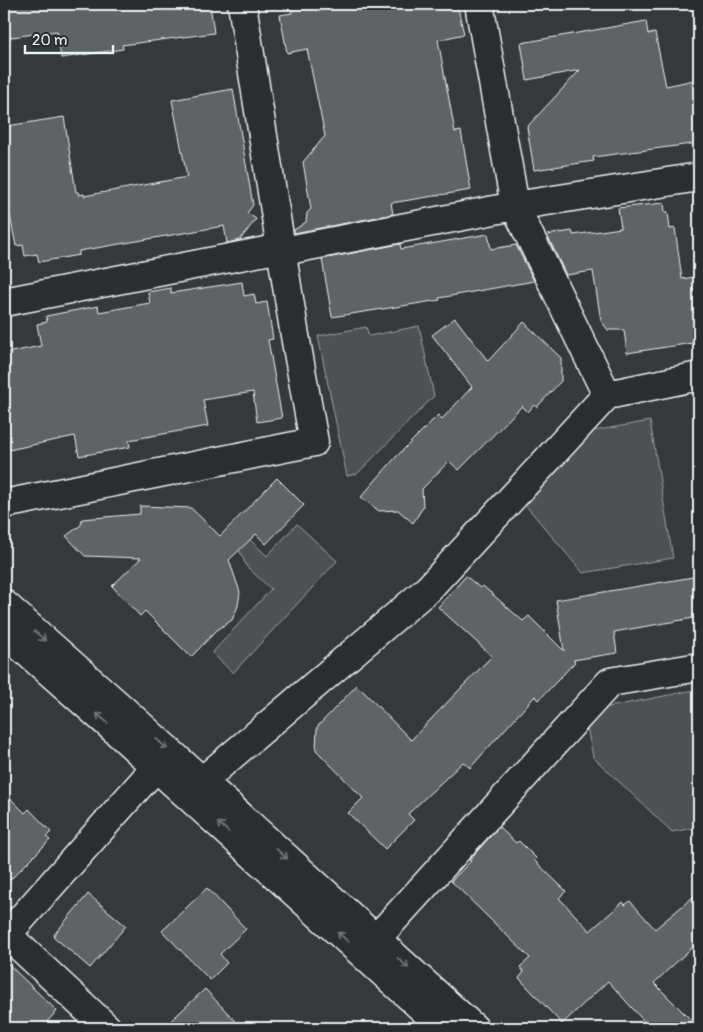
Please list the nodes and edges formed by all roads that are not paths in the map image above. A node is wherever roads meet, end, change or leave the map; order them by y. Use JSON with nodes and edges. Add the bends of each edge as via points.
{"nodes":[{"id":1,"x":242,"y":4,"type":"edge"},
{"id":2,"x":479,"y":4,"type":"edge"},
{"id":3,"x":699,"y":177,"type":"edge"},
{"id":4,"x":515,"y":206,"type":"junction"},
{"id":5,"x":281,"y":248,"type":"junction"},
{"id":6,"x":4,"y":302,"type":"edge"},
{"id":7,"x":699,"y":376,"type":"edge"},
{"id":8,"x":607,"y":395,"type":"junction"},
{"id":9,"x":4,"y":504,"type":"edge"},
{"id":10,"x":4,"y":604,"type":"edge"},
{"id":11,"x":4,"y":632,"type":"edge"},
{"id":12,"x":699,"y":667,"type":"edge"},
{"id":13,"x":156,"y":767,"type":"junction"},
{"id":14,"x":202,"y":781,"type":"junction"},
{"id":15,"x":5,"y":935,"type":"edge"},
{"id":16,"x":376,"y":939,"type":"junction"},
{"id":17,"x":107,"y":1028,"type":"edge"},
{"id":18,"x":444,"y":1028,"type":"edge"},
{"id":19,"x":474,"y":1028,"type":"edge"}],
"edges":[{"from":1,"to":5,"type":"street"},
{"from":2,"to":4,"type":"street"},
{"from":3,"to":4,"type":"street"},
{"from":4,"to":5,"type":"street","via":[[282,251]]},
{"from":4,"to":8,"type":"street"},
{"from":5,"to":6,"type":"street"},
{"from":5,"to":9,"type":"street","via":[[314,442]]},
{"from":7,"to":8,"type":"street"},
{"from":8,"to":14,"type":"street","via":[[428,589]]},
{"from":10,"to":14,"type":"street","one_way":true},
{"from":13,"to":11,"type":"street","one_way":true},
{"from":12,"to":16,"type":"street","via":[[610,682]]},
{"from":13,"to":15,"type":"street"},
{"from":18,"to":13,"type":"street","one_way":true},
{"from":14,"to":16,"type":"street","one_way":true},
{"from":15,"to":17,"type":"street"},
{"from":16,"to":19,"type":"street","one_way":true}]}
